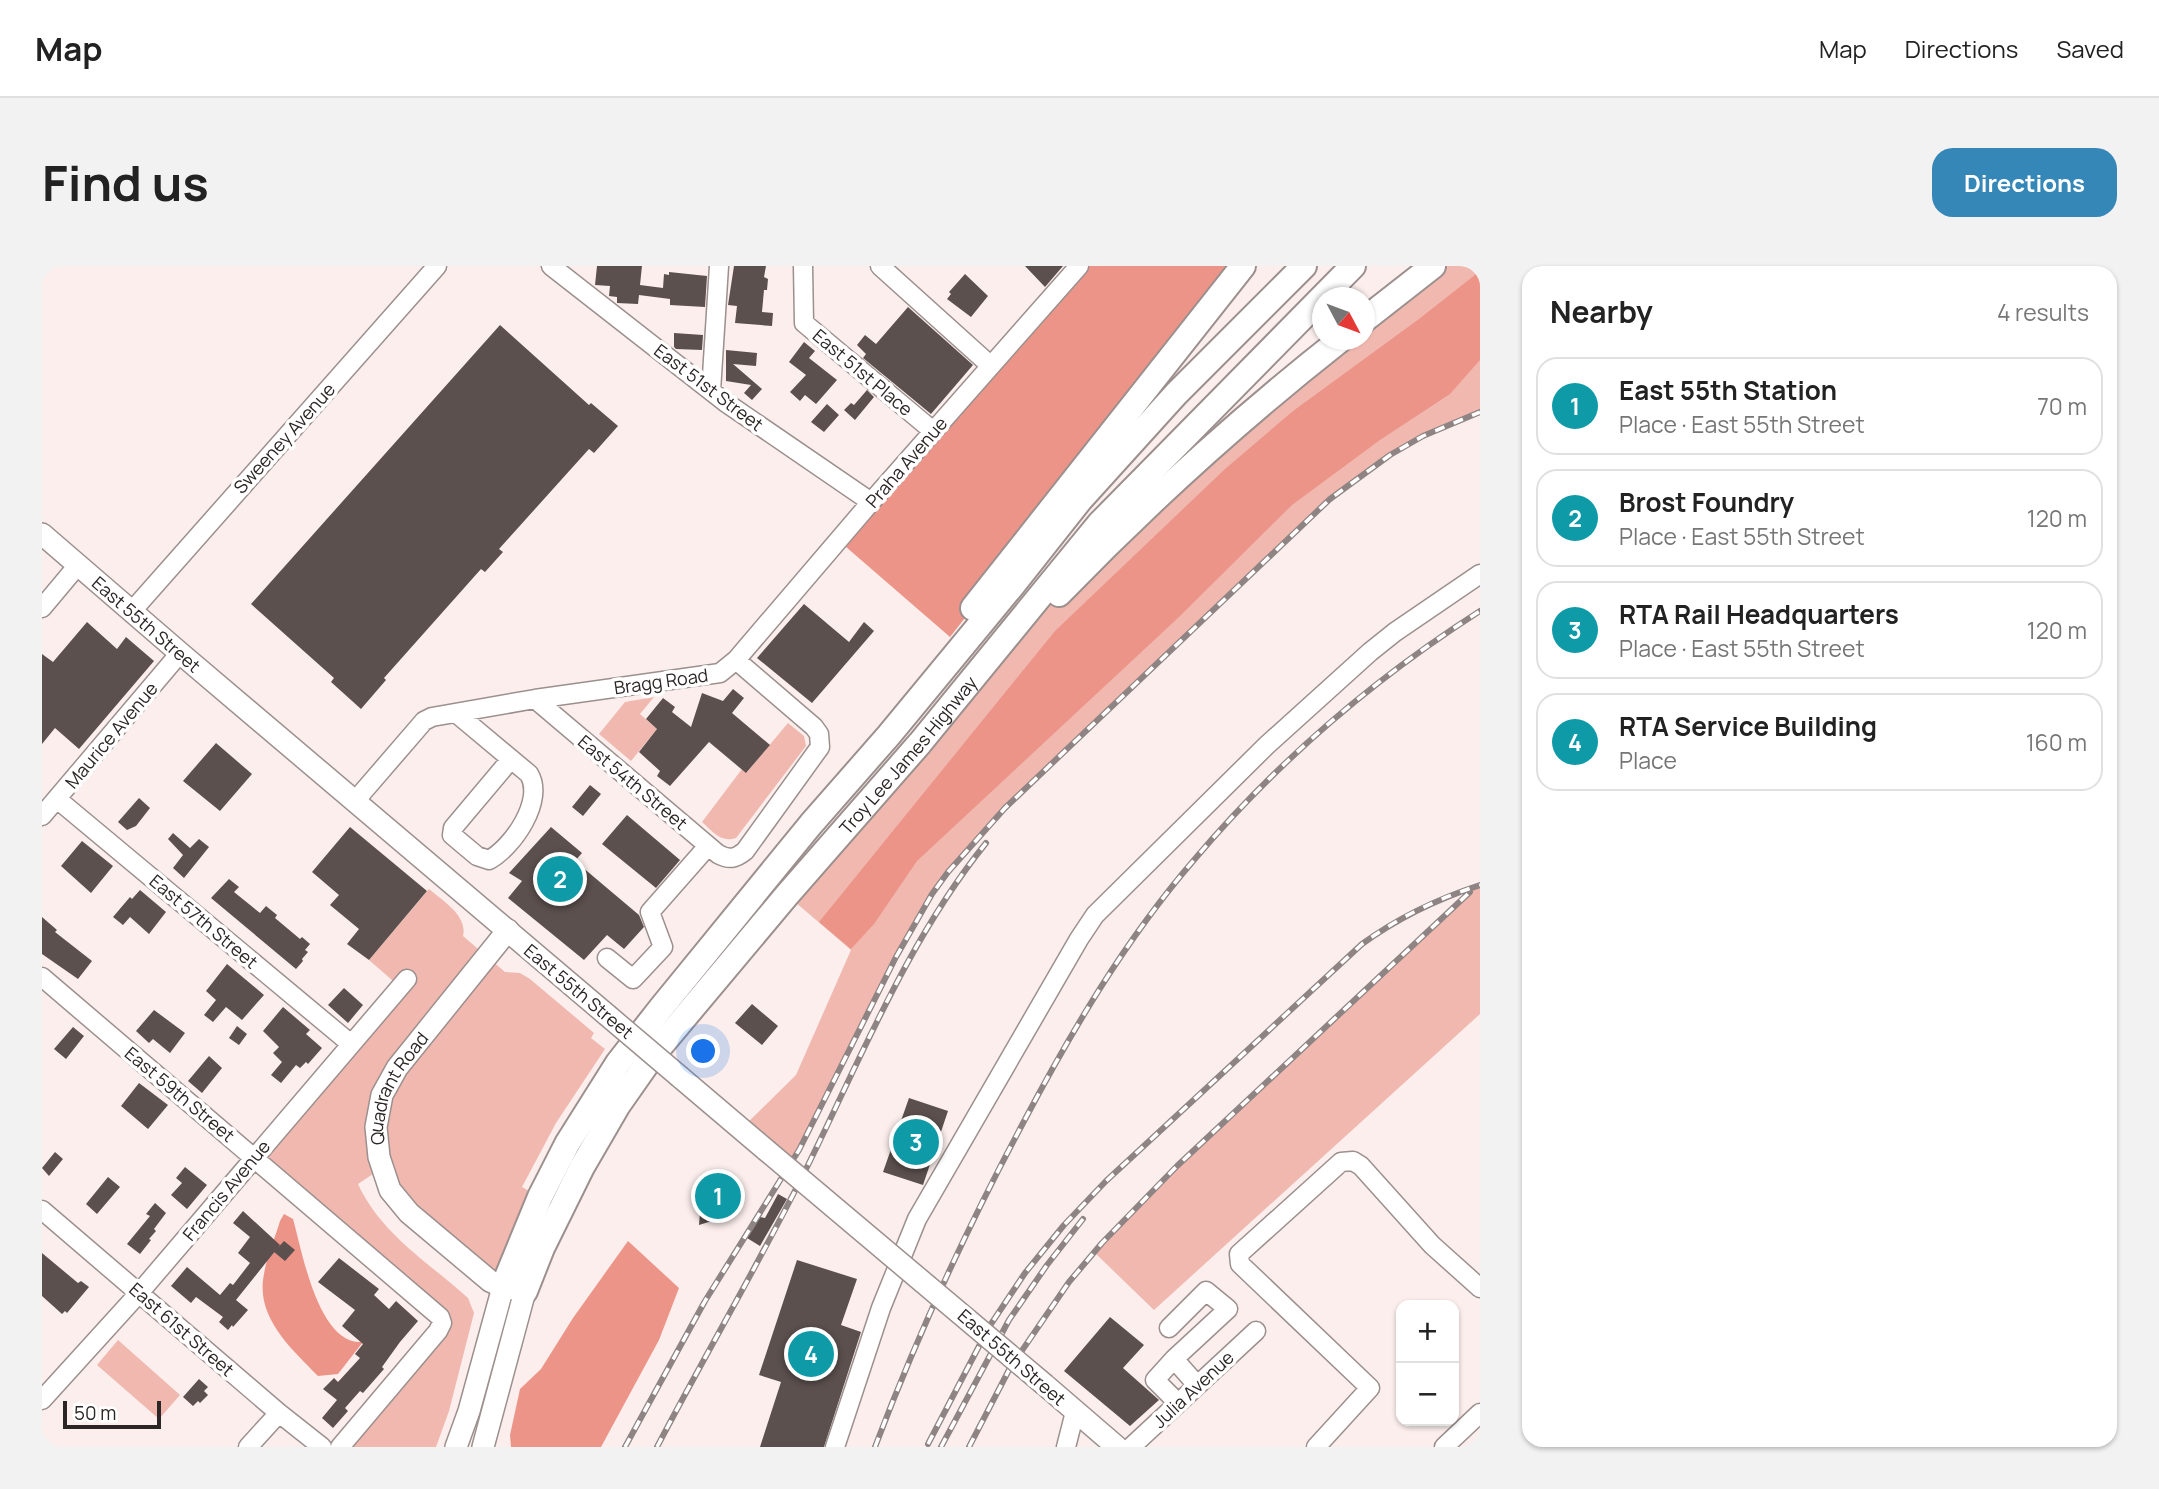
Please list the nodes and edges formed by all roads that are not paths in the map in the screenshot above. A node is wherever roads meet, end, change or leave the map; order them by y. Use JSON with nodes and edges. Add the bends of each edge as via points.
{"nodes":[{"id":1,"x":437,"y":266,"type":"edge"},
{"id":2,"x":551,"y":266,"type":"edge"},
{"id":3,"x":719,"y":266,"type":"edge"},
{"id":4,"x":803,"y":266,"type":"edge"},
{"id":5,"x":880,"y":266,"type":"edge"},
{"id":6,"x":1079,"y":266,"type":"edge"},
{"id":7,"x":1228,"y":266,"type":"edge"},
{"id":8,"x":1243,"y":266,"type":"edge"},
{"id":9,"x":1304,"y":266,"type":"edge"},
{"id":10,"x":1353,"y":266,"type":"edge"},
{"id":11,"x":1433,"y":266,"type":"edge"},
{"id":12,"x":1375,"y":311,"type":"edge"},
{"id":13,"x":1328,"y":350,"type":"edge"},
{"id":14,"x":991,"y":366,"type":"junction"},
{"id":15,"x":1149,"y":384,"type":"junction"},
{"id":16,"x":711,"y":391,"type":"junction"},
{"id":17,"x":933,"y":431,"type":"junction"},
{"id":18,"x":871,"y":502,"type":"junction"},
{"id":19,"x":42,"y":534,"type":"edge"},
{"id":20,"x":78,"y":565,"type":"junction"},
{"id":21,"x":1480,"y":574,"type":"edge"},
{"id":22,"x":42,"y":608,"type":"edge"},
{"id":23,"x":132,"y":611,"type":"junction"},
{"id":24,"x":180,"y":653,"type":"junction"},
{"id":25,"x":736,"y":660,"type":"junction"},
{"id":26,"x":534,"y":699,"type":"junction"},
{"id":27,"x":456,"y":713,"type":"junction"},
{"id":28,"x":920,"y":743,"type":"junction"},
{"id":29,"x":511,"y":759,"type":"junction"},
{"id":30,"x":57,"y":799,"type":"junction"},
{"id":31,"x":355,"y":801,"type":"junction"},
{"id":32,"x":42,"y":816,"type":"edge"},
{"id":33,"x":811,"y":824,"type":"junction"},
{"id":34,"x":708,"y":846,"type":"junction"},
{"id":35,"x":508,"y":930,"type":"junction"},
{"id":36,"x":607,"y":958,"type":"dead end"},
{"id":37,"x":42,"y":977,"type":"edge"},
{"id":38,"x":407,"y":979,"type":"dead end"},
{"id":39,"x":351,"y":1044,"type":"junction"},
{"id":40,"x":254,"y":1157,"type":"junction"},
{"id":41,"x":42,"y":1210,"type":"edge"},
{"id":42,"x":1480,"y":1288,"type":"edge"},
{"id":43,"x":514,"y":1289,"type":"junction"},
{"id":44,"x":140,"y":1292,"type":"junction"},
{"id":45,"x":1169,"y":1328,"type":"dead end"},
{"id":46,"x":1256,"y":1331,"type":"dead end"},
{"id":47,"x":1174,"y":1359,"type":"junction"},
{"id":48,"x":1197,"y":1385,"type":"junction"},
{"id":49,"x":46,"y":1389,"type":"edge"},
{"id":50,"x":1178,"y":1403,"type":"junction"},
{"id":51,"x":1075,"y":1412,"type":"junction"},
{"id":52,"x":279,"y":1413,"type":"junction"},
{"id":53,"x":1477,"y":1421,"type":"edge"},
{"id":54,"x":248,"y":1447,"type":"edge"},
{"id":55,"x":322,"y":1447,"type":"edge"},
{"id":56,"x":340,"y":1447,"type":"edge"},
{"id":57,"x":456,"y":1447,"type":"edge"},
{"id":58,"x":483,"y":1447,"type":"edge"},
{"id":59,"x":835,"y":1447,"type":"edge"},
{"id":60,"x":1066,"y":1447,"type":"edge"},
{"id":61,"x":1117,"y":1447,"type":"edge"},
{"id":62,"x":1131,"y":1447,"type":"edge"},
{"id":63,"x":1316,"y":1447,"type":"edge"},
{"id":64,"x":1444,"y":1447,"type":"edge"}],
"edges":[{"from":1,"to":23,"type":"street","name":"Sweeney Avenue"},
{"from":2,"to":16,"type":"street","name":"East 51st Street"},
{"from":3,"to":16,"type":"street"},
{"from":4,"to":17,"type":"street","name":"East 51st Place","via":[[804,323]]},
{"from":5,"to":14,"type":"street"},
{"from":6,"to":14,"type":"street","name":"Praha Avenue"},
{"from":7,"to":15,"type":"highway"},
{"from":8,"to":15,"type":"highway"},
{"from":9,"to":33,"type":"highway","name":"Troy Lee James Highway","via":[[1176,394],[1080,500]]},
{"from":10,"to":28,"type":"highway","name":"Troy Lee James Highway","via":[[1099,524]]},
{"from":11,"to":12,"type":"highway"},
{"from":13,"to":28,"type":"highway","via":[[1143,510]]},
{"from":14,"to":17,"type":"street","name":"Praha Avenue"},
{"from":15,"to":33,"type":"highway","via":[[888,716]]},
{"from":16,"to":18,"type":"street","name":"East 51st Street"},
{"from":17,"to":18,"type":"street","name":"Praha Avenue"},
{"from":18,"to":25,"type":"street","name":"Praha Avenue"},
{"from":19,"to":20,"type":"main road","name":"East 55th Street"},
{"from":20,"to":22,"type":"street"},
{"from":20,"to":23,"type":"main road","name":"East 55th Street"},
{"from":21,"to":59,"type":"street","via":[[1370,652],[1267,745],[1095,915],[922,1209],[881,1308]]},
{"from":23,"to":24,"type":"main road","name":"East 55th Street"},
{"from":24,"to":30,"type":"street","name":"Maurice Avenue"},
{"from":24,"to":31,"type":"main road","name":"East 55th Street"},
{"from":25,"to":26,"type":"street","name":"Bragg Road","via":[[720,673]]},
{"from":25,"to":34,"type":"street","name":"East 54th Street","via":[[814,727],[820,747],[745,851],[727,859]]},
{"from":26,"to":27,"type":"street","name":"Bragg Road"},
{"from":26,"to":34,"type":"street","name":"East 54th Street"},
{"from":27,"to":29,"type":"street"},
{"from":27,"to":31,"type":"street","name":"Bragg Road","via":[[424,721]]},
{"from":28,"to":43,"type":"highway","name":"Troy Lee James Highway","via":[[644,1067]]},
{"from":29,"to":29,"type":"street","via":[[533,782],[533,797],[523,825],[489,860],[452,835],[453,828]]},
{"from":30,"to":32,"type":"street","name":"Maurice Avenue"},
{"from":30,"to":39,"type":"street","name":"East 57th Street"},
{"from":31,"to":35,"type":"main road","name":"East 55th Street"},
{"from":33,"to":43,"type":"highway","name":"Troy Lee James Highway","via":[[603,1085],[556,1165],[521,1241]]},
{"from":34,"to":36,"type":"street","via":[[650,912],[663,947],[634,979]]},
{"from":35,"to":43,"type":"main road","name":"Quadrant Road","via":[[397,1068],[382,1095],[376,1127],[382,1168],[402,1205],[485,1277]]},
{"from":35,"to":51,"type":"main road","name":"East 55th Street","bridge":true},
{"from":37,"to":40,"type":"street","name":"East 59th Street"},
{"from":38,"to":39,"type":"street","name":"Francis Avenue"},
{"from":39,"to":40,"type":"street","name":"Francis Avenue"},
{"from":40,"to":44,"type":"street","name":"Francis Avenue"},
{"from":40,"to":56,"type":"street","name":"East 59th Street","via":[[435,1310],[442,1322]]},
{"from":41,"to":44,"type":"street","name":"East 61st Street"},
{"from":42,"to":63,"type":"street","via":[[1432,1245],[1353,1161],[1341,1162],[1239,1254],[1240,1264],[1370,1388]]},
{"from":43,"to":57,"type":"main road"},
{"from":43,"to":58,"type":"main road"},
{"from":44,"to":49,"type":"street","name":"Francis Avenue"},
{"from":44,"to":52,"type":"street","name":"East 61st Street"},
{"from":45,"to":47,"type":"street","via":[[1206,1291],[1228,1309]]},
{"from":46,"to":48,"type":"street","name":"Julia Avenue"},
{"from":47,"to":48,"type":"street"},
{"from":47,"to":50,"type":"street","via":[[1155,1380]]},
{"from":48,"to":50,"type":"street","name":"Julia Avenue"},
{"from":50,"to":62,"type":"street","name":"Julia Avenue"},
{"from":51,"to":60,"type":"street"},
{"from":51,"to":61,"type":"main road","name":"East 55th Street"},
{"from":52,"to":54,"type":"street"},
{"from":52,"to":55,"type":"street","name":"East 61st Street"},
{"from":53,"to":64,"type":"street"}]}
